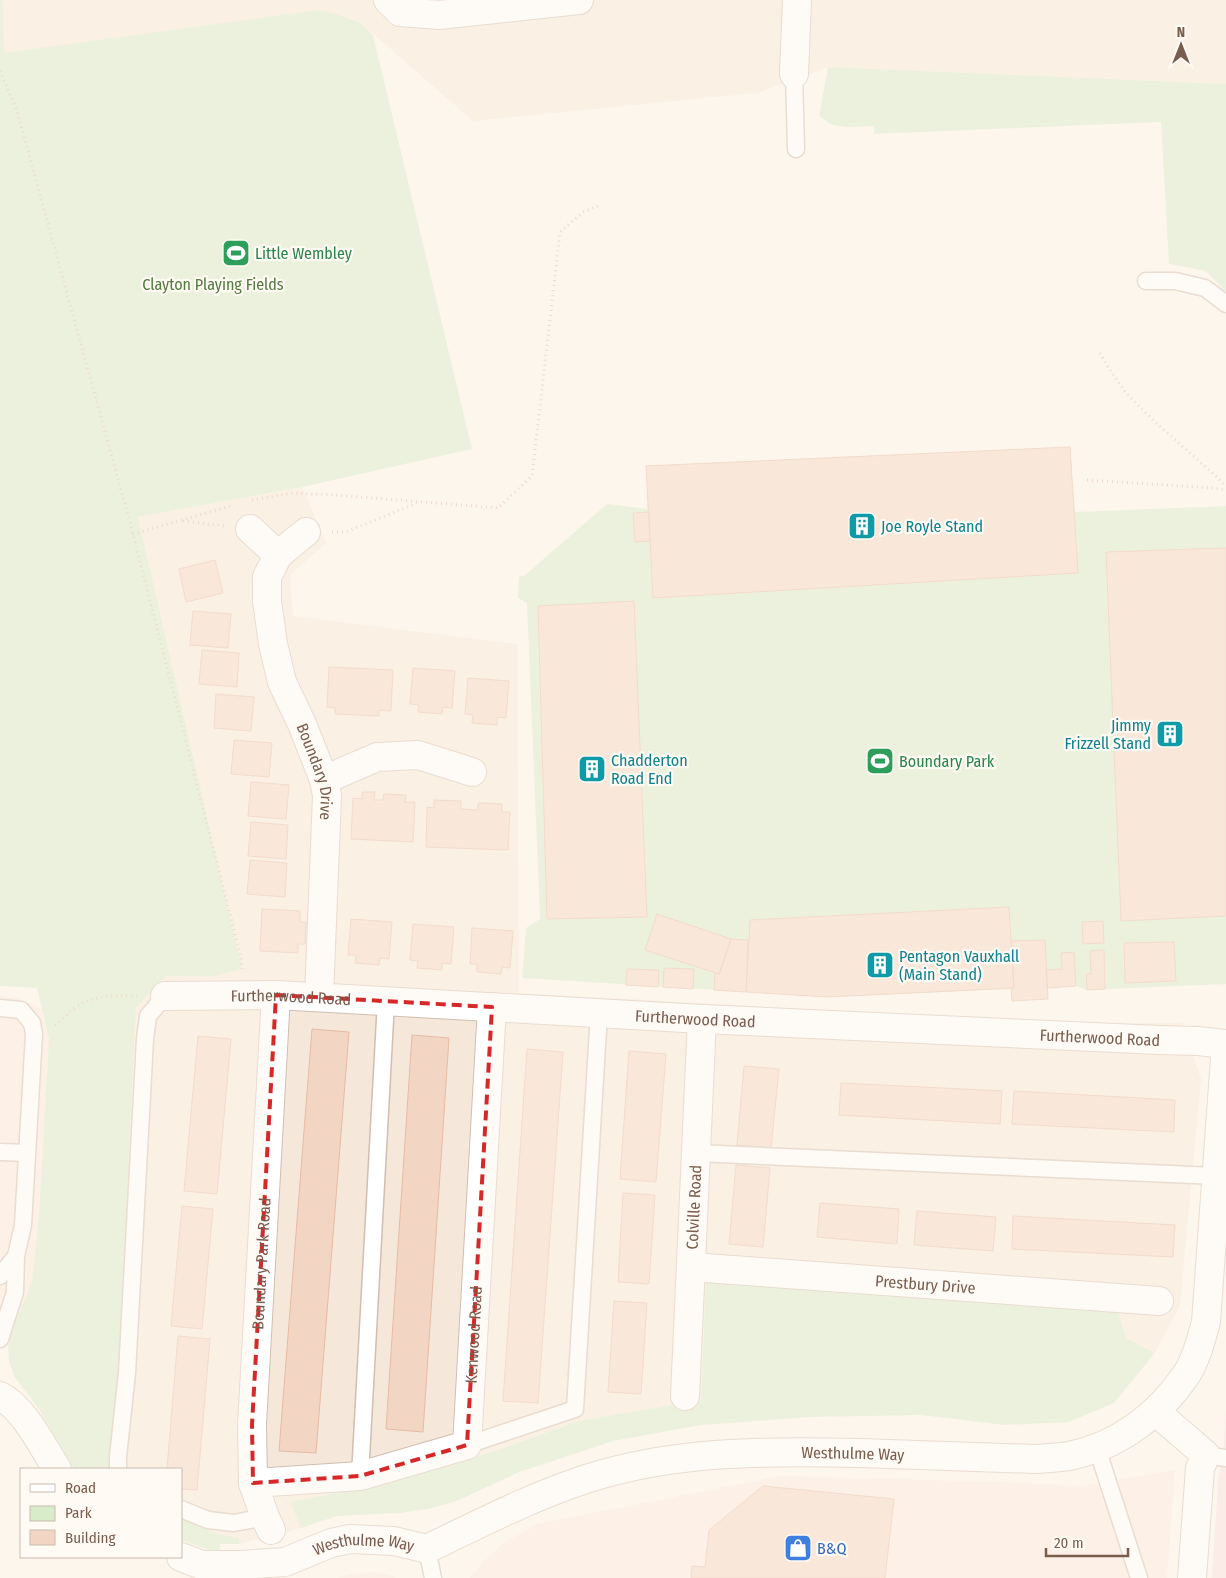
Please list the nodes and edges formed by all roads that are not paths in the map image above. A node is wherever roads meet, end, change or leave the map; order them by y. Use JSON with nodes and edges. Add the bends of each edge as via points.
{"nodes":[{"id":1,"x":388,"y":0,"type":"edge"},
{"id":2,"x":579,"y":0,"type":"edge"},
{"id":3,"x":797,"y":0,"type":"edge"},
{"id":4,"x":794,"y":74,"type":"joint"},
{"id":5,"x":796,"y":149,"type":"dead end"},
{"id":6,"x":1146,"y":281,"type":"dead end"},
{"id":7,"x":1226,"y":304,"type":"edge"},
{"id":8,"x":250,"y":529,"type":"road end"},
{"id":9,"x":306,"y":532,"type":"dead end"},
{"id":10,"x":278,"y":555,"type":"junction"},
{"id":11,"x":472,"y":772,"type":"dead end"},
{"id":12,"x":324,"y":780,"type":"junction"},
{"id":13,"x":276,"y":995,"type":"junction"},
{"id":14,"x":165,"y":996,"type":"joint"},
{"id":15,"x":319,"y":997,"type":"junction"},
{"id":16,"x":386,"y":1001,"type":"junction"},
{"id":17,"x":492,"y":1007,"type":"junction"},
{"id":18,"x":0,"y":1008,"type":"edge"},
{"id":19,"x":599,"y":1013,"type":"junction"},
{"id":20,"x":702,"y":1019,"type":"junction"},
{"id":21,"x":1226,"y":1044,"type":"edge"},
{"id":22,"x":0,"y":1152,"type":"edge"},
{"id":23,"x":696,"y":1153,"type":"junction"},
{"id":24,"x":27,"y":1154,"type":"junction"},
{"id":25,"x":1216,"y":1176,"type":"junction"},
{"id":26,"x":16,"y":1256,"type":"junction"},
{"id":27,"x":692,"y":1267,"type":"junction"},
{"id":28,"x":0,"y":1276,"type":"edge"},
{"id":29,"x":1159,"y":1301,"type":"dead end"},
{"id":30,"x":0,"y":1339,"type":"edge"},
{"id":31,"x":0,"y":1396,"type":"edge"},
{"id":32,"x":685,"y":1396,"type":"dead end"},
{"id":33,"x":1156,"y":1412,"type":"junction"},
{"id":34,"x":467,"y":1445,"type":"junction"},
{"id":35,"x":1097,"y":1448,"type":"junction"},
{"id":36,"x":1216,"y":1456,"type":"edge"},
{"id":37,"x":56,"y":1468,"type":"edge"},
{"id":38,"x":118,"y":1468,"type":"edge"},
{"id":39,"x":360,"y":1476,"type":"junction"},
{"id":40,"x":253,"y":1483,"type":"junction"},
{"id":41,"x":182,"y":1508,"type":"edge"},
{"id":42,"x":268,"y":1523,"type":"joint"},
{"id":43,"x":427,"y":1549,"type":"junction"},
{"id":44,"x":197,"y":1567,"type":"edge"},
{"id":45,"x":280,"y":1570,"type":"edge"},
{"id":46,"x":433,"y":1578,"type":"edge"},
{"id":47,"x":1138,"y":1578,"type":"edge"},
{"id":48,"x":1192,"y":1578,"type":"edge"}],
"edges":[{"from":1,"to":2,"type":"street","via":[[400,12],[439,15]]},
{"from":3,"to":4,"type":"street"},
{"from":4,"to":5,"type":"lane"},
{"from":6,"to":7,"type":"lane","via":[[1175,281],[1205,288]]},
{"from":8,"to":10,"type":"street"},
{"from":9,"to":10,"type":"street","name":"Boundary Drive"},
{"from":10,"to":12,"type":"street","name":"Boundary Drive","via":[[267,577],[273,644],[282,682]]},
{"from":11,"to":12,"type":"street","via":[[418,755],[377,758]]},
{"from":12,"to":15,"type":"street","name":"Boundary Drive","via":[[327,795]]},
{"from":13,"to":14,"type":"street","name":"Furtherwood Road"},
{"from":13,"to":15,"type":"street","name":"Furtherwood Road"},
{"from":13,"to":40,"type":"street","name":"Boundary Park Road","via":[[252,1424]]},
{"from":14,"to":38,"type":"lane","via":[[148,1016],[145,1039],[127,1373]]},
{"from":15,"to":16,"type":"street","name":"Furtherwood Road"},
{"from":16,"to":17,"type":"street","name":"Furtherwood Road"},
{"from":16,"to":39,"type":"lane"},
{"from":17,"to":19,"type":"street","name":"Furtherwood Road"},
{"from":17,"to":34,"type":"street","name":"Kenwood Road"},
{"from":18,"to":24,"type":"lane","via":[[21,1010],[32,1023]]},
{"from":19,"to":20,"type":"street","name":"Furtherwood Road"},
{"from":19,"to":34,"type":"lane","via":[[575,1409]]},
{"from":20,"to":21,"type":"street","name":"Furtherwood Road"},
{"from":20,"to":23,"type":"street","name":"Colville Road"},
{"from":21,"to":25,"type":"street","name":"Westhulme Way"},
{"from":22,"to":24,"type":"lane"},
{"from":23,"to":25,"type":"lane"},
{"from":23,"to":27,"type":"street","name":"Colville Road"},
{"from":24,"to":26,"type":"lane","via":[[23,1224]]},
{"from":25,"to":33,"type":"street","name":"Westhulme Way","via":[[1206,1322],[1186,1374]]},
{"from":26,"to":28,"type":"lane"},
{"from":26,"to":30,"type":"lane","via":[[14,1292]]},
{"from":27,"to":29,"type":"street","name":"Prestbury Drive"},
{"from":27,"to":32,"type":"street","name":"Colville Road"},
{"from":31,"to":37,"type":"street","via":[[9,1401],[26,1421]]},
{"from":33,"to":35,"type":"street","name":"Westhulme Way","via":[[1120,1437]]},
{"from":33,"to":36,"type":"street"},
{"from":34,"to":39,"type":"street"},
{"from":35,"to":43,"type":"street","name":"Westhulme Way","via":[[1069,1456],[1035,1459],[798,1451],[755,1451],[674,1459],[586,1479],[519,1504]]},
{"from":35,"to":47,"type":"lane"},
{"from":36,"to":48,"type":"street","via":[[1200,1468]]},
{"from":39,"to":40,"type":"street"},
{"from":40,"to":42,"type":"street","name":"Boundary Park Road"},
{"from":41,"to":42,"type":"lane","via":[[208,1520]]},
{"from":43,"to":45,"type":"street","name":"Westhulme Way","via":[[394,1541],[350,1539],[331,1543]]},
{"from":43,"to":46,"type":"lane"},
{"from":44,"to":45,"type":"street","name":"Westhulme Way","via":[[240,1565]]}]}
